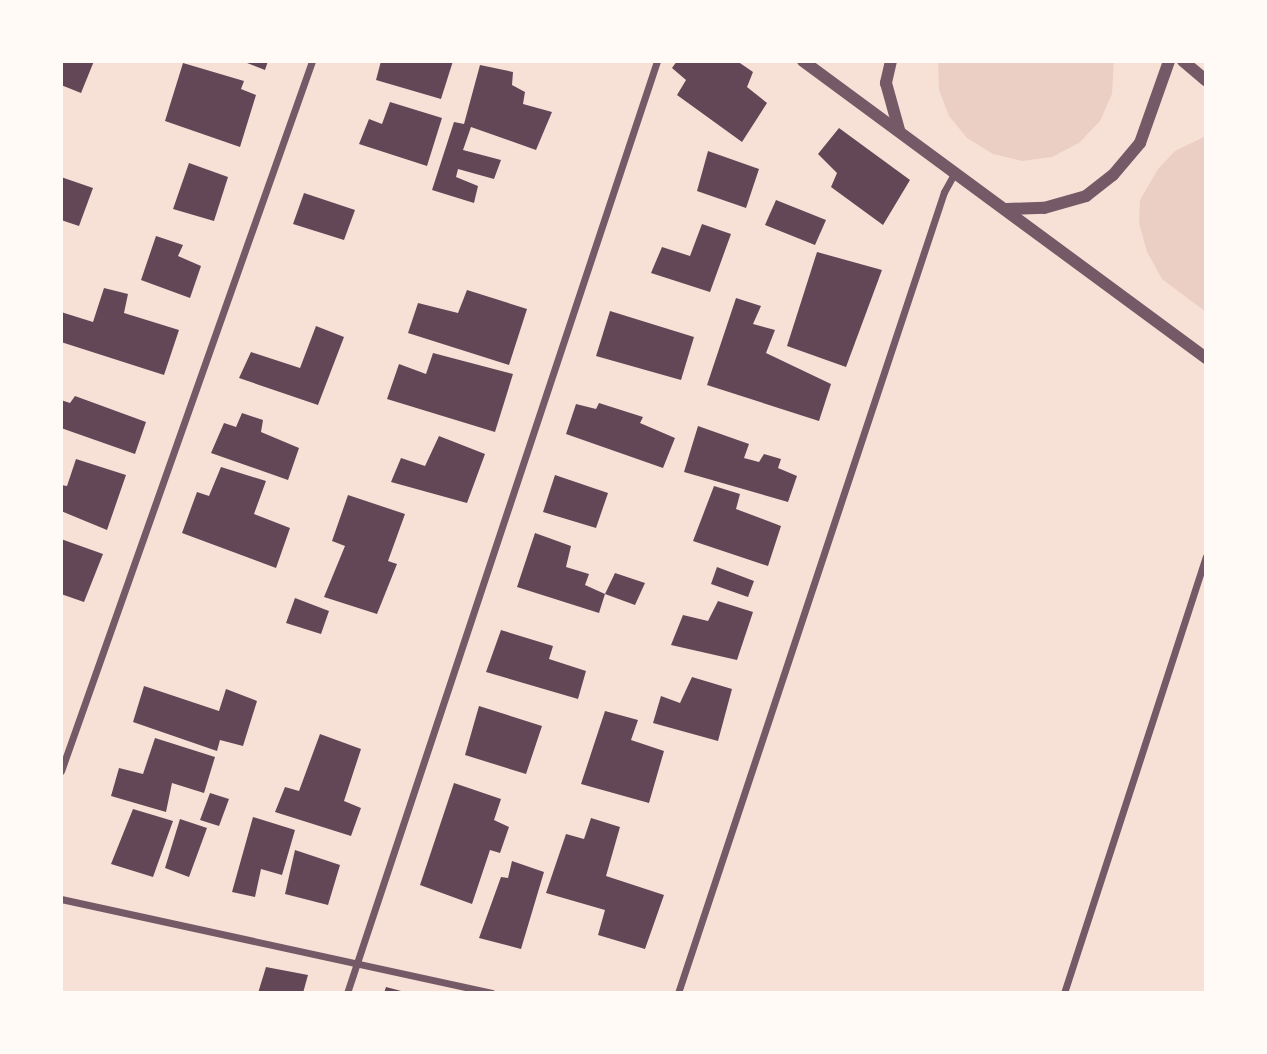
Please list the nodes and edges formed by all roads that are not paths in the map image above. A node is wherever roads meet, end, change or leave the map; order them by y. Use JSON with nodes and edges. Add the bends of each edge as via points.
{"nodes":[{"id":1,"x":312,"y":61,"type":"edge"},
{"id":2,"x":657,"y":61,"type":"edge"},
{"id":3,"x":803,"y":61,"type":"edge"},
{"id":4,"x":891,"y":61,"type":"edge"},
{"id":5,"x":1169,"y":61,"type":"edge"},
{"id":6,"x":1183,"y":61,"type":"edge"},
{"id":7,"x":1206,"y":80,"type":"edge"},
{"id":8,"x":899,"y":130,"type":"junction"},
{"id":9,"x":955,"y":172,"type":"junction"},
{"id":10,"x":1006,"y":209,"type":"junction"},
{"id":11,"x":1206,"y":358,"type":"edge"},
{"id":12,"x":1206,"y":556,"type":"edge"},
{"id":13,"x":61,"y":771,"type":"edge"},
{"id":14,"x":61,"y":899,"type":"edge"},
{"id":15,"x":356,"y":963,"type":"junction"},
{"id":16,"x":346,"y":993,"type":"edge"},
{"id":17,"x":492,"y":993,"type":"edge"},
{"id":18,"x":678,"y":993,"type":"edge"},
{"id":19,"x":1064,"y":993,"type":"edge"}],
"edges":[{"from":1,"to":13,"type":"street"},
{"from":2,"to":15,"type":"street"},
{"from":3,"to":8,"type":"street"},
{"from":4,"to":8,"type":"street","via":[[886,83]]},
{"from":5,"to":10,"type":"street","via":[[1140,143],[1113,175],[1086,196],[1044,208]]},
{"from":6,"to":7,"type":"street"},
{"from":8,"to":9,"type":"street"},
{"from":9,"to":10,"type":"street"},
{"from":9,"to":18,"type":"street","via":[[944,192]]},
{"from":10,"to":11,"type":"street"},
{"from":12,"to":19,"type":"street"},
{"from":14,"to":15,"type":"street"},
{"from":15,"to":16,"type":"street"},
{"from":15,"to":17,"type":"street"}]}
